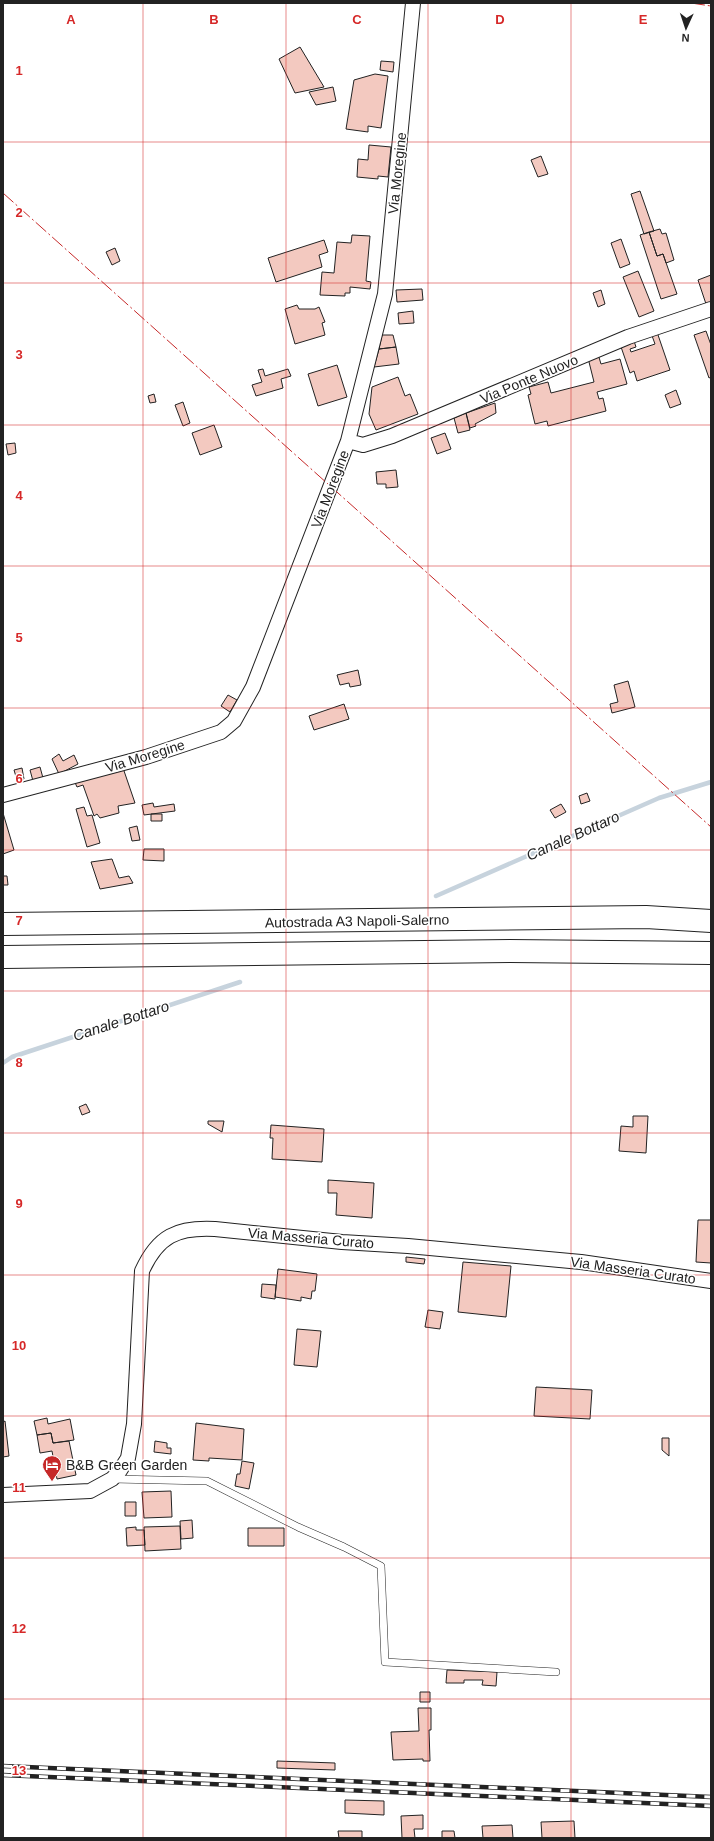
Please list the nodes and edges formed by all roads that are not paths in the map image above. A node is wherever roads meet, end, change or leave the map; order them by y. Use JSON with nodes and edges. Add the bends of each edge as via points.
{"nodes":[{"id":1,"x":413,"y":3,"type":"edge"},
{"id":2,"x":711,"y":309,"type":"edge"},
{"id":3,"x":348,"y":440,"type":"junction"},
{"id":4,"x":3,"y":794,"type":"edge"},
{"id":5,"x":711,"y":921,"type":"edge"},
{"id":6,"x":3,"y":924,"type":"edge"},
{"id":7,"x":711,"y":953,"type":"edge"},
{"id":8,"x":3,"y":957,"type":"edge"},
{"id":9,"x":711,"y":1281,"type":"edge"},
{"id":10,"x":112,"y":1479,"type":"junction"},
{"id":11,"x":3,"y":1495,"type":"edge"},
{"id":12,"x":556,"y":1672,"type":"dead end"}],
"edges":[{"from":1,"to":3,"type":"street","name":"Via Moregine","via":[[385,294]]},
{"from":2,"to":3,"type":"street","name":"Via Ponte Nuovo","via":[[628,337],[392,436],[363,445]]},
{"from":3,"to":4,"type":"street","name":"Via Moregine","via":[[253,687],[234,721],[221,732],[146,757]]},
{"from":5,"to":6,"type":"highway","name":"Autostrada A3 Napoli-Salerno","via":[[638,917]]},
{"from":7,"to":8,"type":"highway","via":[[510,951]]},
{"from":9,"to":10,"type":"street","name":"Via Masseria Curato","via":[[609,1265],[481,1252],[342,1242],[215,1229],[181,1231],[156,1246],[142,1271],[131,1443],[128,1458]]},
{"from":10,"to":11,"type":"street","via":[[90,1491]]},
{"from":10,"to":12,"type":"lane","via":[[207,1481],[298,1528],[381,1566],[385,1662]]}]}
